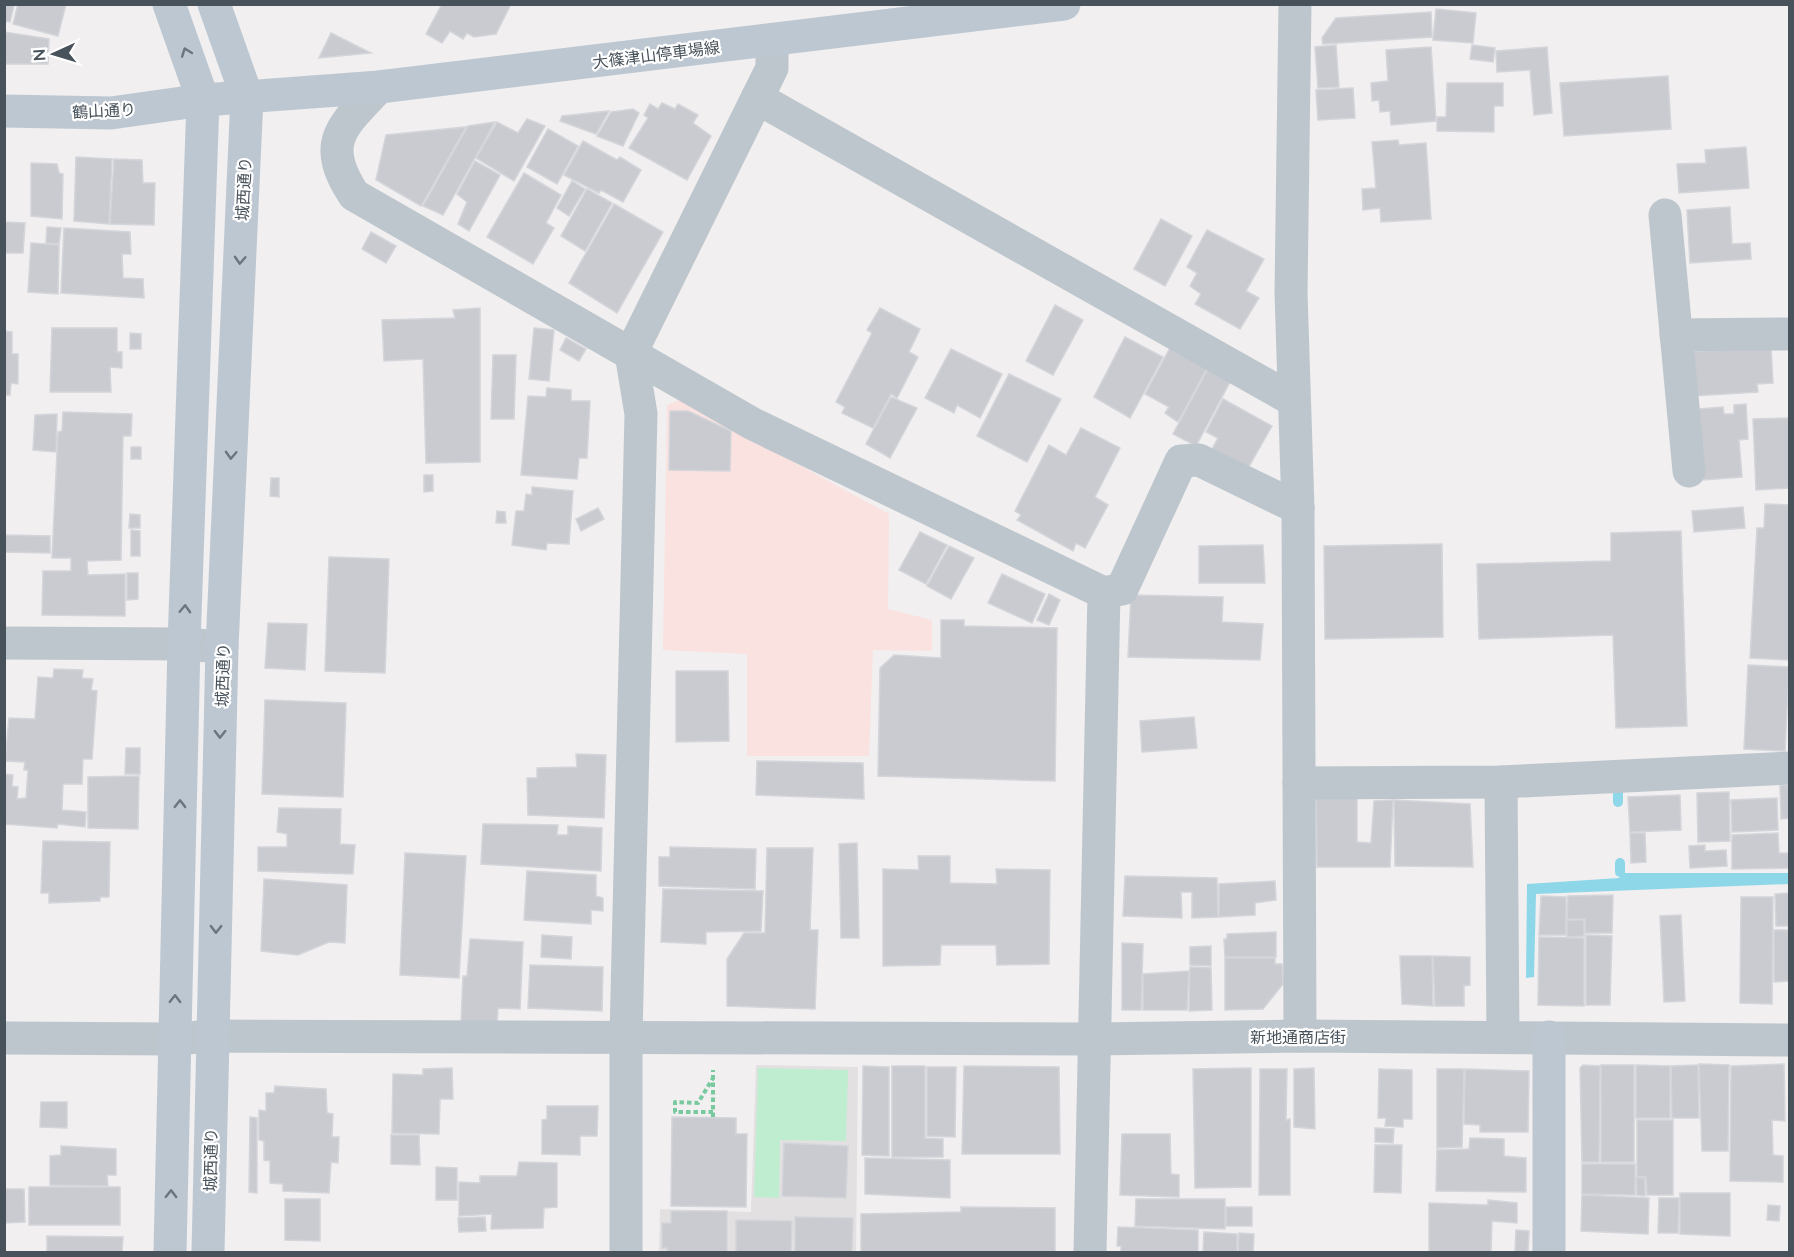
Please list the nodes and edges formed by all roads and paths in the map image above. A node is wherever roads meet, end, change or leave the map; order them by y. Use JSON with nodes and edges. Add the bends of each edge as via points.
{"nodes":[{"id":1,"x":169,"y":4,"type":"edge"},
{"id":2,"x":214,"y":4,"type":"edge"},
{"id":3,"x":1064,"y":4,"type":"edge"},
{"id":4,"x":1295,"y":4,"type":"edge"},
{"id":5,"x":772,"y":40,"type":"junction"},
{"id":6,"x":379,"y":87,"type":"junction"},
{"id":7,"x":247,"y":97,"type":"junction"},
{"id":8,"x":757,"y":98,"type":"junction"},
{"id":9,"x":203,"y":100,"type":"junction"},
{"id":10,"x":4,"y":111,"type":"edge"},
{"id":11,"x":1665,"y":215,"type":"dead end"},
{"id":12,"x":1790,"y":334,"type":"edge"},
{"id":13,"x":1676,"y":335,"type":"junction"},
{"id":14,"x":631,"y":353,"type":"junction"},
{"id":15,"x":1293,"y":400,"type":"junction"},
{"id":16,"x":1689,"y":471,"type":"dead end"},
{"id":17,"x":1298,"y":508,"type":"junction"},
{"id":18,"x":1104,"y":593,"type":"junction"},
{"id":19,"x":4,"y":643,"type":"edge"},
{"id":20,"x":184,"y":644,"type":"junction"},
{"id":21,"x":222,"y":647,"type":"junction"},
{"id":22,"x":1790,"y":768,"type":"edge"},
{"id":23,"x":1501,"y":782,"type":"junction"},
{"id":24,"x":1299,"y":783,"type":"junction"},
{"id":25,"x":213,"y":1036,"type":"junction"},
{"id":26,"x":627,"y":1036,"type":"junction"},
{"id":27,"x":1300,"y":1036,"type":"junction"},
{"id":28,"x":1503,"y":1036,"type":"junction"},
{"id":29,"x":1549,"y":1036,"type":"junction"},
{"id":30,"x":4,"y":1038,"type":"edge"},
{"id":31,"x":174,"y":1039,"type":"junction"},
{"id":32,"x":1093,"y":1039,"type":"junction"},
{"id":33,"x":1790,"y":1040,"type":"edge"},
{"id":34,"x":714,"y":1060,"type":"dead end"},
{"id":35,"x":713,"y":1077,"type":"junction"},
{"id":36,"x":170,"y":1252,"type":"edge"},
{"id":37,"x":208,"y":1252,"type":"edge"},
{"id":38,"x":626,"y":1252,"type":"edge"},
{"id":39,"x":1090,"y":1252,"type":"edge"},
{"id":40,"x":1549,"y":1252,"type":"edge"}],
"edges":[{"from":9,"to":1,"type":"street","one_way":true},
{"from":2,"to":7,"type":"street"},
{"from":3,"to":5,"type":"street","name":"大篠津山停車場線"},
{"from":4,"to":15,"type":"street"},
{"from":5,"to":6,"type":"street","name":"大篠津山停車場線"},
{"from":5,"to":8,"type":"street","via":[[772,68]]},
{"from":6,"to":7,"type":"street","name":"大篠津山停車場線"},
{"from":6,"to":14,"type":"street","via":[[346,123],[337,142],[339,173],[354,195]]},
{"from":7,"to":9,"type":"street","name":"大篠津山停車場線"},
{"from":7,"to":21,"type":"street","name":"城西通り","one_way":true},
{"from":8,"to":14,"type":"street"},
{"from":8,"to":15,"type":"street"},
{"from":9,"to":10,"type":"street","name":"鶴山通り","via":[[111,113]]},
{"from":20,"to":9,"type":"street","one_way":true},
{"from":11,"to":13,"type":"street"},
{"from":12,"to":13,"type":"street"},
{"from":13,"to":16,"type":"street"},
{"from":14,"to":18,"type":"street","via":[[753,424]]},
{"from":14,"to":26,"type":"street","via":[[641,414]]},
{"from":15,"to":17,"type":"street"},
{"from":17,"to":18,"type":"street","via":[[1199,460],[1181,461],[1122,589]]},
{"from":17,"to":24,"type":"street"},
{"from":18,"to":32,"type":"street"},
{"from":19,"to":20,"type":"street"},
{"from":20,"to":21,"type":"street"},
{"from":31,"to":20,"type":"street","one_way":true},
{"from":21,"to":25,"type":"street","name":"城西通り","one_way":true},
{"from":22,"to":23,"type":"street"},
{"from":23,"to":24,"type":"street"},
{"from":23,"to":28,"type":"street"},
{"from":24,"to":27,"type":"street"},
{"from":25,"to":26,"type":"street","name":"新地通商店街"},
{"from":25,"to":31,"type":"street","name":"新地通商店街"},
{"from":25,"to":37,"type":"street","name":"城西通り"},
{"from":26,"to":32,"type":"street","name":"新地通商店街"},
{"from":26,"to":38,"type":"street"},
{"from":27,"to":28,"type":"street","name":"新地通商店街"},
{"from":27,"to":32,"type":"street","name":"新地通商店街"},
{"from":28,"to":29,"type":"street","name":"新地通商店街"},
{"from":29,"to":33,"type":"street"},
{"from":29,"to":40,"type":"street"},
{"from":30,"to":31,"type":"street","name":"新地通商店街"},
{"from":36,"to":31,"type":"street","one_way":true},
{"from":32,"to":39,"type":"street"},
{"from":34,"to":35,"type":"path"},
{"from":35,"to":35,"type":"path","via":[[698,1103],[675,1102],[675,1112],[713,1115]]}]}
